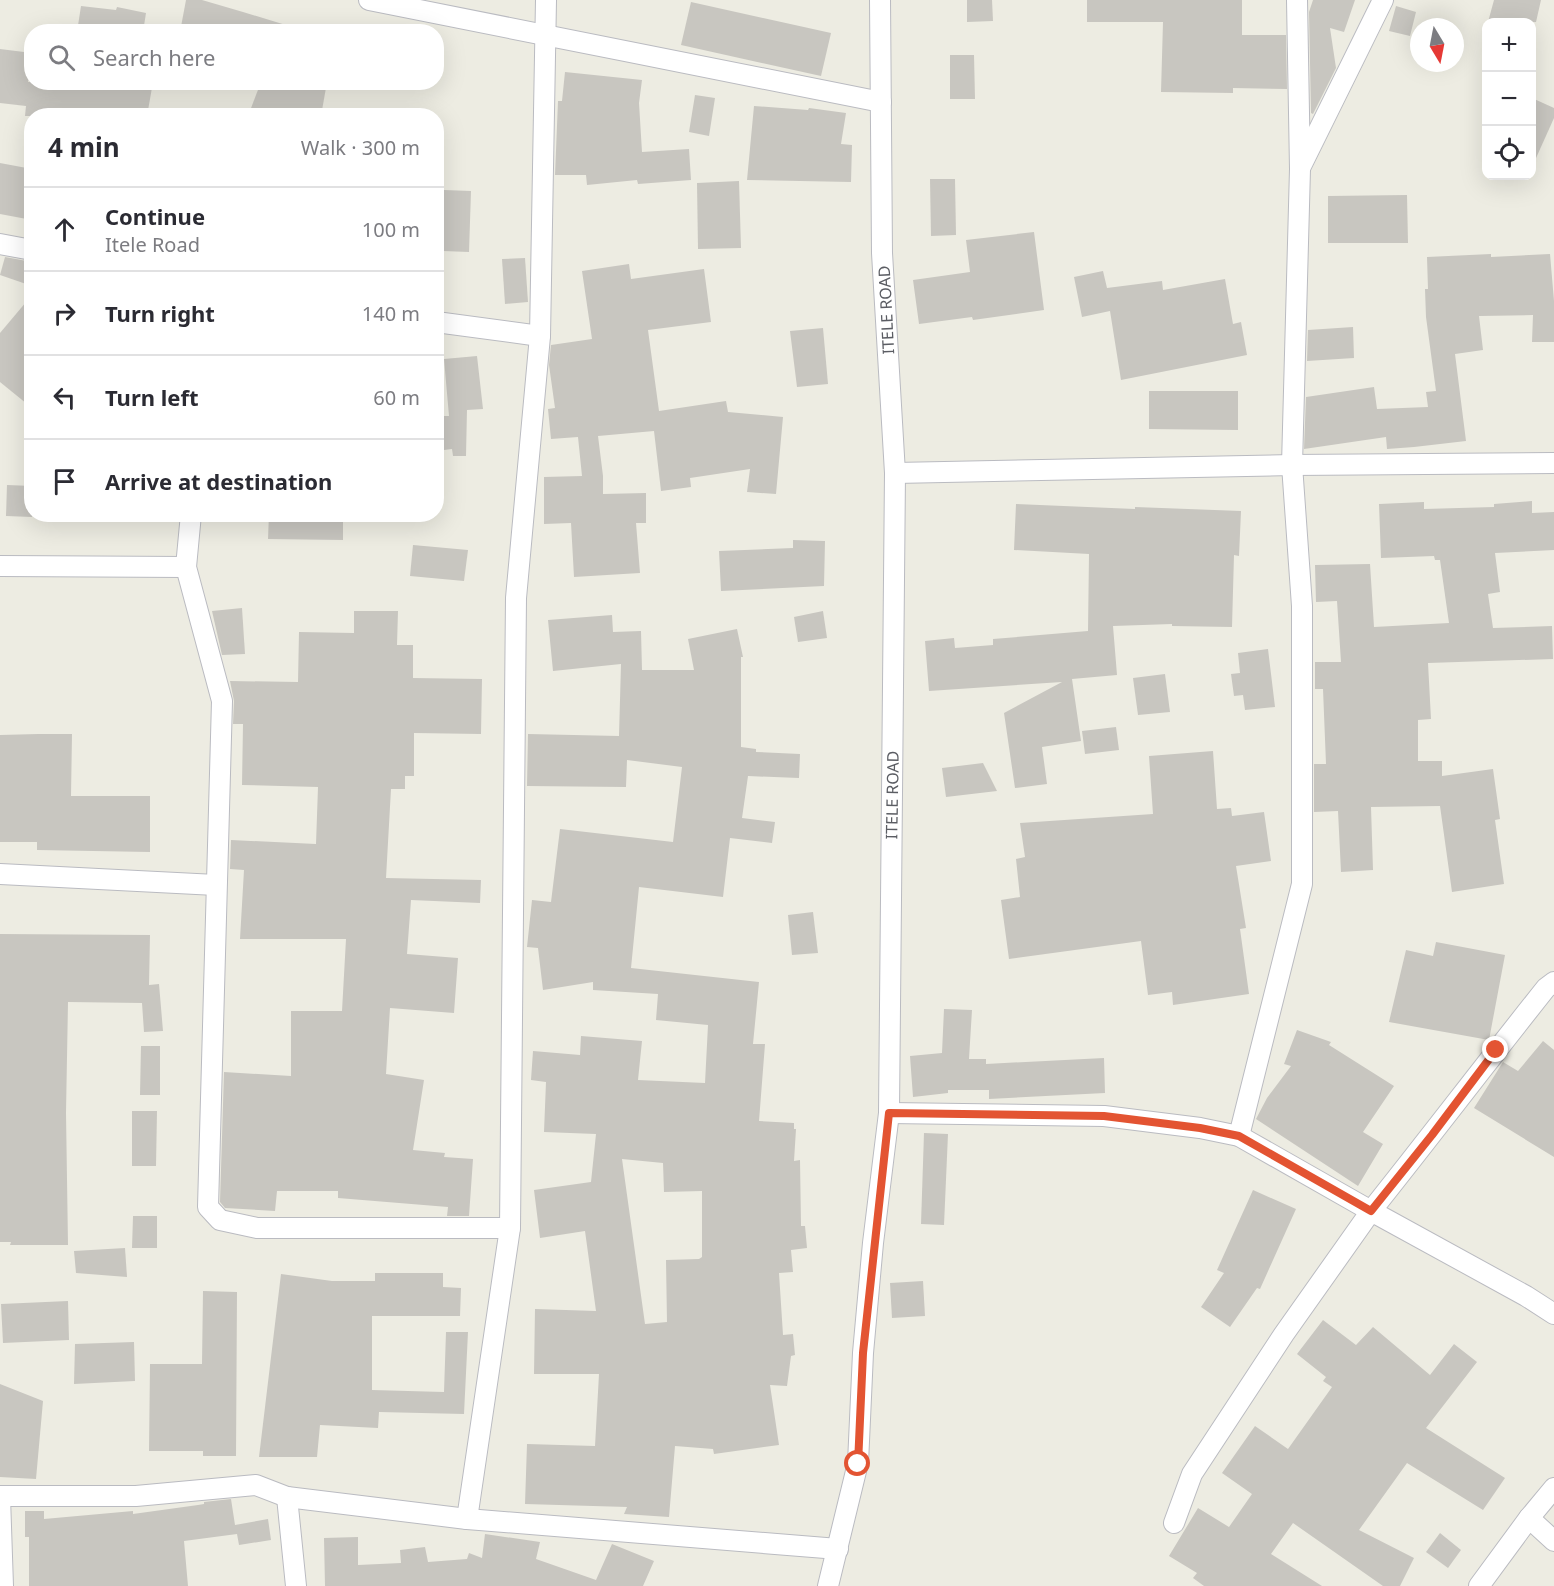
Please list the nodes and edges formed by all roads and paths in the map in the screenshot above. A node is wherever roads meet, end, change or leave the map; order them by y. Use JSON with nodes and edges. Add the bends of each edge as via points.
{"nodes":[{"id":1,"x":369,"y":0,"type":"edge"},
{"id":2,"x":546,"y":0,"type":"edge"},
{"id":3,"x":880,"y":0,"type":"edge"},
{"id":4,"x":1297,"y":0,"type":"edge"},
{"id":5,"x":1383,"y":0,"type":"edge"},
{"id":6,"x":545,"y":33,"type":"junction"},
{"id":7,"x":881,"y":102,"type":"junction"},
{"id":8,"x":1300,"y":169,"type":"junction"},
{"id":9,"x":0,"y":244,"type":"edge"},
{"id":10,"x":24,"y":248,"type":"edge"},
{"id":11,"x":444,"y":322,"type":"edge"},
{"id":12,"x":540,"y":336,"type":"junction"},
{"id":13,"x":1554,"y":463,"type":"edge"},
{"id":14,"x":1292,"y":465,"type":"junction"},
{"id":15,"x":895,"y":473,"type":"junction"},
{"id":16,"x":190,"y":522,"type":"edge"},
{"id":17,"x":0,"y":566,"type":"edge"},
{"id":18,"x":186,"y":567,"type":"junction"},
{"id":19,"x":0,"y":874,"type":"edge"},
{"id":20,"x":216,"y":885,"type":"junction"},
{"id":21,"x":1554,"y":982,"type":"edge"},
{"id":22,"x":889,"y":1113,"type":"junction"},
{"id":23,"x":1239,"y":1136,"type":"junction"},
{"id":24,"x":1371,"y":1211,"type":"junction"},
{"id":25,"x":510,"y":1228,"type":"junction"},
{"id":26,"x":1554,"y":1314,"type":"edge"},
{"id":27,"x":1554,"y":1488,"type":"edge"},
{"id":28,"x":0,"y":1497,"type":"edge"},
{"id":29,"x":287,"y":1497,"type":"junction"},
{"id":30,"x":1529,"y":1518,"type":"junction"},
{"id":31,"x":467,"y":1519,"type":"junction"},
{"id":32,"x":1174,"y":1523,"type":"dead end"},
{"id":33,"x":1554,"y":1541,"type":"edge"},
{"id":34,"x":838,"y":1549,"type":"junction"},
{"id":35,"x":3,"y":1586,"type":"edge"},
{"id":36,"x":296,"y":1586,"type":"edge"},
{"id":37,"x":828,"y":1586,"type":"edge"},
{"id":38,"x":1479,"y":1586,"type":"edge"}],
"edges":[{"from":1,"to":6,"type":"street"},
{"from":2,"to":6,"type":"street"},
{"from":3,"to":7,"type":"street","name":"ITELE ROAD"},
{"from":4,"to":8,"type":"street"},
{"from":5,"to":8,"type":"street"},
{"from":6,"to":7,"type":"street"},
{"from":6,"to":12,"type":"street"},
{"from":7,"to":15,"type":"street","name":"ITELE ROAD","via":[[882,254]]},
{"from":8,"to":14,"type":"street"},
{"from":9,"to":10,"type":"street"},
{"from":11,"to":12,"type":"street"},
{"from":12,"to":25,"type":"street","via":[[516,598]]},
{"from":13,"to":14,"type":"street"},
{"from":14,"to":15,"type":"street"},
{"from":14,"to":23,"type":"street","via":[[1302,606],[1302,884]]},
{"from":15,"to":22,"type":"street","name":"ITELE ROAD"},
{"from":16,"to":18,"type":"street"},
{"from":17,"to":18,"type":"street"},
{"from":18,"to":20,"type":"street","via":[[222,701]]},
{"from":19,"to":20,"type":"street"},
{"from":20,"to":25,"type":"street","via":[[208,1208],[220,1220],[257,1228]]},
{"from":21,"to":24,"type":"street"},
{"from":22,"to":23,"type":"street","via":[[1104,1116]]},
{"from":22,"to":34,"type":"street","name":"ITELE ROAD","via":[[863,1353],[858,1464]]},
{"from":23,"to":24,"type":"street"},
{"from":24,"to":26,"type":"street"},
{"from":24,"to":32,"type":"street","via":[[1192,1474]]},
{"from":25,"to":31,"type":"street"},
{"from":27,"to":30,"type":"street"},
{"from":28,"to":29,"type":"street","via":[[136,1496],[256,1485]]},
{"from":28,"to":35,"type":"street"},
{"from":29,"to":31,"type":"street"},
{"from":29,"to":36,"type":"street"},
{"from":30,"to":33,"type":"street"},
{"from":30,"to":38,"type":"street"},
{"from":31,"to":34,"type":"street"},
{"from":34,"to":37,"type":"street","name":"ITELE ROAD"}]}
